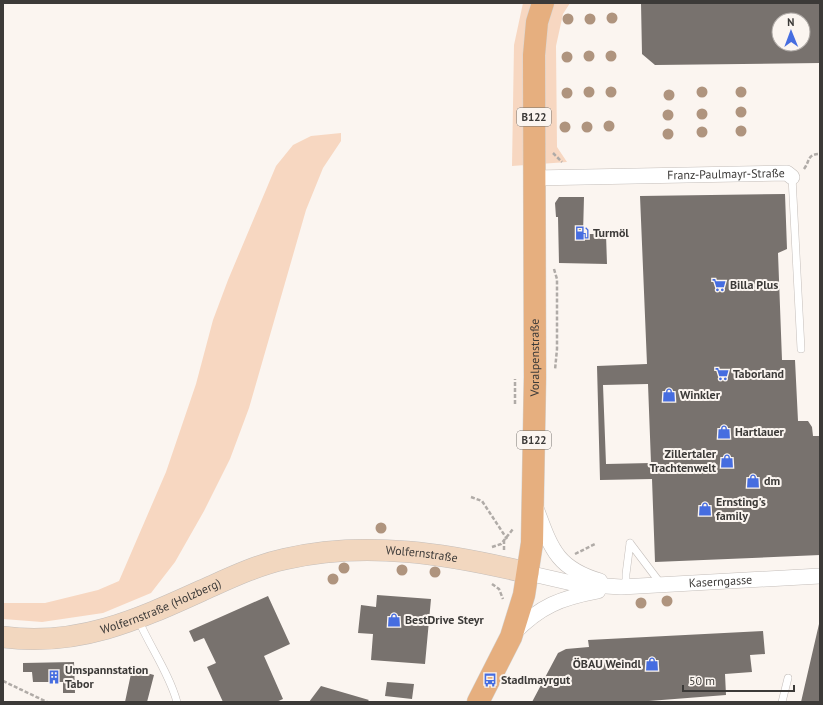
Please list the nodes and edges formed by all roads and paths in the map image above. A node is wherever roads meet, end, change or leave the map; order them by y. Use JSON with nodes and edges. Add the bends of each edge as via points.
{"nodes":[{"id":1,"x":543,"y":3,"type":"edge"},
{"id":2,"x":820,"y":154,"type":"edge"},
{"id":3,"x":565,"y":163,"type":"dead end"},
{"id":4,"x":806,"y":168,"type":"junction"},
{"id":5,"x":797,"y":172,"type":"junction"},
{"id":6,"x":542,"y":178,"type":"junction"},
{"id":7,"x":553,"y":268,"type":"dead end"},
{"id":8,"x":801,"y":349,"type":"dead end"},
{"id":9,"x":554,"y":372,"type":"dead end"},
{"id":10,"x":516,"y":374,"type":"dead end"},
{"id":11,"x":515,"y":411,"type":"dead end"},
{"id":12,"x":471,"y":497,"type":"dead end"},
{"id":13,"x":534,"y":504,"type":"junction"},
{"id":14,"x":514,"y":523,"type":"dead end"},
{"id":15,"x":507,"y":539,"type":"junction"},
{"id":16,"x":595,"y":544,"type":"dead end"},
{"id":17,"x":489,"y":548,"type":"dead end"},
{"id":18,"x":314,"y":554,"type":"joint"},
{"id":19,"x":568,"y":557,"type":"dead end"},
{"id":20,"x":528,"y":573,"type":"junction"},
{"id":21,"x":820,"y":576,"type":"edge"},
{"id":22,"x":489,"y":583,"type":"dead end"},
{"id":23,"x":662,"y":586,"type":"junction"},
{"id":24,"x":623,"y":587,"type":"junction"},
{"id":25,"x":504,"y":601,"type":"dead end"},
{"id":26,"x":138,"y":619,"type":"junction"},
{"id":27,"x":3,"y":637,"type":"edge"},
{"id":28,"x":511,"y":637,"type":"junction"},
{"id":29,"x":788,"y":678,"type":"dead end"},
{"id":30,"x":3,"y":681,"type":"edge"},
{"id":31,"x":47,"y":702,"type":"edge"},
{"id":32,"x":177,"y":702,"type":"edge"},
{"id":33,"x":478,"y":702,"type":"edge"},
{"id":34,"x":782,"y":702,"type":"edge"}],
"edges":[{"from":1,"to":6,"type":"main road","name":"Voralpenstraße","number":"B122","via":[[535,39]]},
{"from":2,"to":4,"type":"path","via":[[808,157]]},
{"from":3,"to":6,"type":"path","via":[[551,151]]},
{"from":4,"to":5,"type":"path"},
{"from":4,"to":5,"type":"path"},
{"from":5,"to":6,"type":"street","name":"Franz-Paulmayr-Straße"},
{"from":5,"to":8,"type":"lane","name":"Franz-Paulmayr-Straße"},
{"from":6,"to":13,"type":"main road","name":"Voralpenstraße","number":"B122"},
{"from":7,"to":9,"type":"path","via":[[557,279],[557,349]]},
{"from":10,"to":11,"type":"path"},
{"from":12,"to":15,"type":"path","via":[[482,501]]},
{"from":13,"to":20,"type":"main road","name":"Voralpenstraße","number":"B122"},
{"from":13,"to":24,"type":"street","name":"Kaserngasse","via":[[555,553],[564,564],[574,571]]},
{"from":14,"to":15,"type":"path"},
{"from":15,"to":17,"type":"path"},
{"from":16,"to":19,"type":"path"},
{"from":18,"to":20,"type":"main road","name":"Wolfernstraße","via":[[376,550],[425,553]]},
{"from":18,"to":26,"type":"main road","name":"Wolfernstraße (Holzberg)","via":[[285,559],[257,568]]},
{"from":20,"to":24,"type":"street","name":"Kaserngasse","via":[[576,584]]},
{"from":20,"to":28,"type":"main road","name":"Voralpenstraße","number":"B122"},
{"from":21,"to":23,"type":"street","name":"Kaserngasse"},
{"from":22,"to":25,"type":"path","via":[[499,589]]},
{"from":23,"to":24,"type":"street","name":"Kaserngasse"},
{"from":23,"to":24,"type":"lane","via":[[630,543]]},
{"from":24,"to":28,"type":"street","name":"Kaserngasse","via":[[576,595],[549,605],[527,619]]},
{"from":26,"to":27,"type":"main road","name":"Wolfernstraße (Holzberg)","via":[[94,633],[65,638]]},
{"from":26,"to":32,"type":"lane","via":[[174,689]]},
{"from":28,"to":33,"type":"main road","name":"Voralpenstraße","number":"B122"},
{"from":29,"to":34,"type":"lane"},
{"from":30,"to":31,"type":"path"}]}
